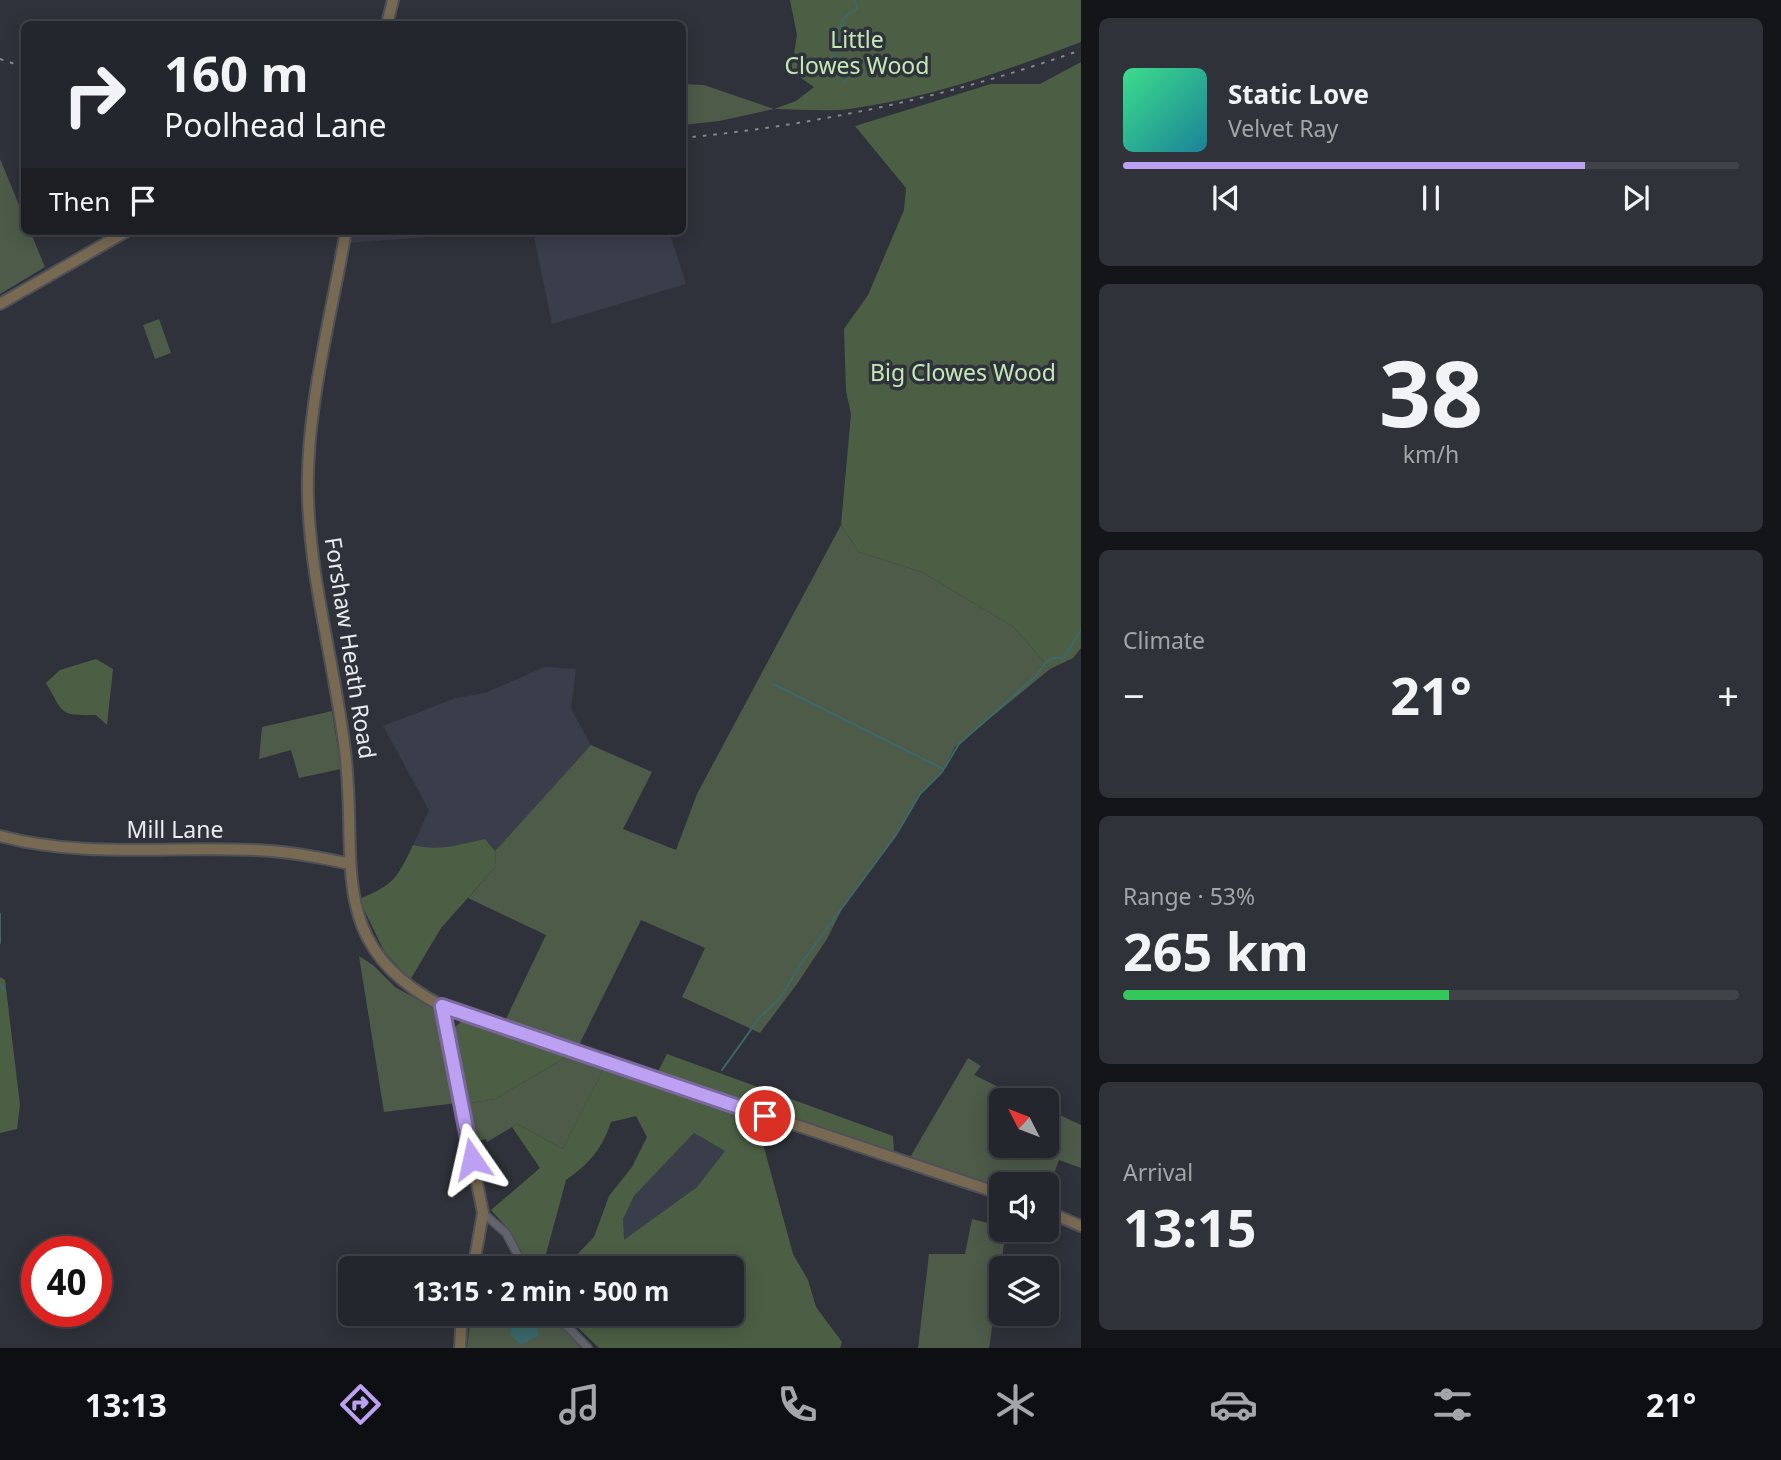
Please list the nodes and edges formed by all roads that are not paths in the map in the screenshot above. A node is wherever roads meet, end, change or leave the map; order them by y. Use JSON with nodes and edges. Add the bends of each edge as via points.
{"nodes":[{"id":1,"x":393,"y":0,"type":"edge"},
{"id":2,"x":388,"y":21,"type":"edge"},
{"id":3,"x":120,"y":235,"type":"edge"},
{"id":4,"x":345,"y":235,"type":"edge"},
{"id":5,"x":0,"y":304,"type":"edge"},
{"id":6,"x":0,"y":836,"type":"edge"},
{"id":7,"x":350,"y":864,"type":"junction"},
{"id":8,"x":442,"y":1006,"type":"junction"},
{"id":9,"x":989,"y":1190,"type":"edge"},
{"id":10,"x":483,"y":1213,"type":"junction"},
{"id":11,"x":1059,"y":1217,"type":"edge"},
{"id":12,"x":1081,"y":1226,"type":"edge"},
{"id":13,"x":475,"y":1256,"type":"edge"},
{"id":14,"x":518,"y":1256,"type":"edge"},
{"id":15,"x":461,"y":1326,"type":"edge"},
{"id":16,"x":567,"y":1326,"type":"edge"},
{"id":17,"x":460,"y":1348,"type":"edge"},
{"id":18,"x":588,"y":1348,"type":"edge"}],
"edges":[{"from":1,"to":2,"type":"street"},
{"from":3,"to":5,"type":"street"},
{"from":4,"to":7,"type":"street","name":"Forshaw Heath Road","via":[[319,387],[308,496],[313,573],[347,767]]},
{"from":6,"to":7,"type":"street","name":"Mill Lane","via":[[84,850],[269,851]]},
{"from":7,"to":8,"type":"street","name":"Forshaw Heath Road","via":[[358,914],[372,949],[407,985]]},
{"from":8,"to":9,"type":"street","name":"Forshaw Heath Road"},
{"from":8,"to":10,"type":"street"},
{"from":10,"to":13,"type":"street"},
{"from":10,"to":14,"type":"street","via":[[506,1233]]},
{"from":11,"to":12,"type":"street"},
{"from":15,"to":17,"type":"street"},
{"from":16,"to":18,"type":"street"}]}
